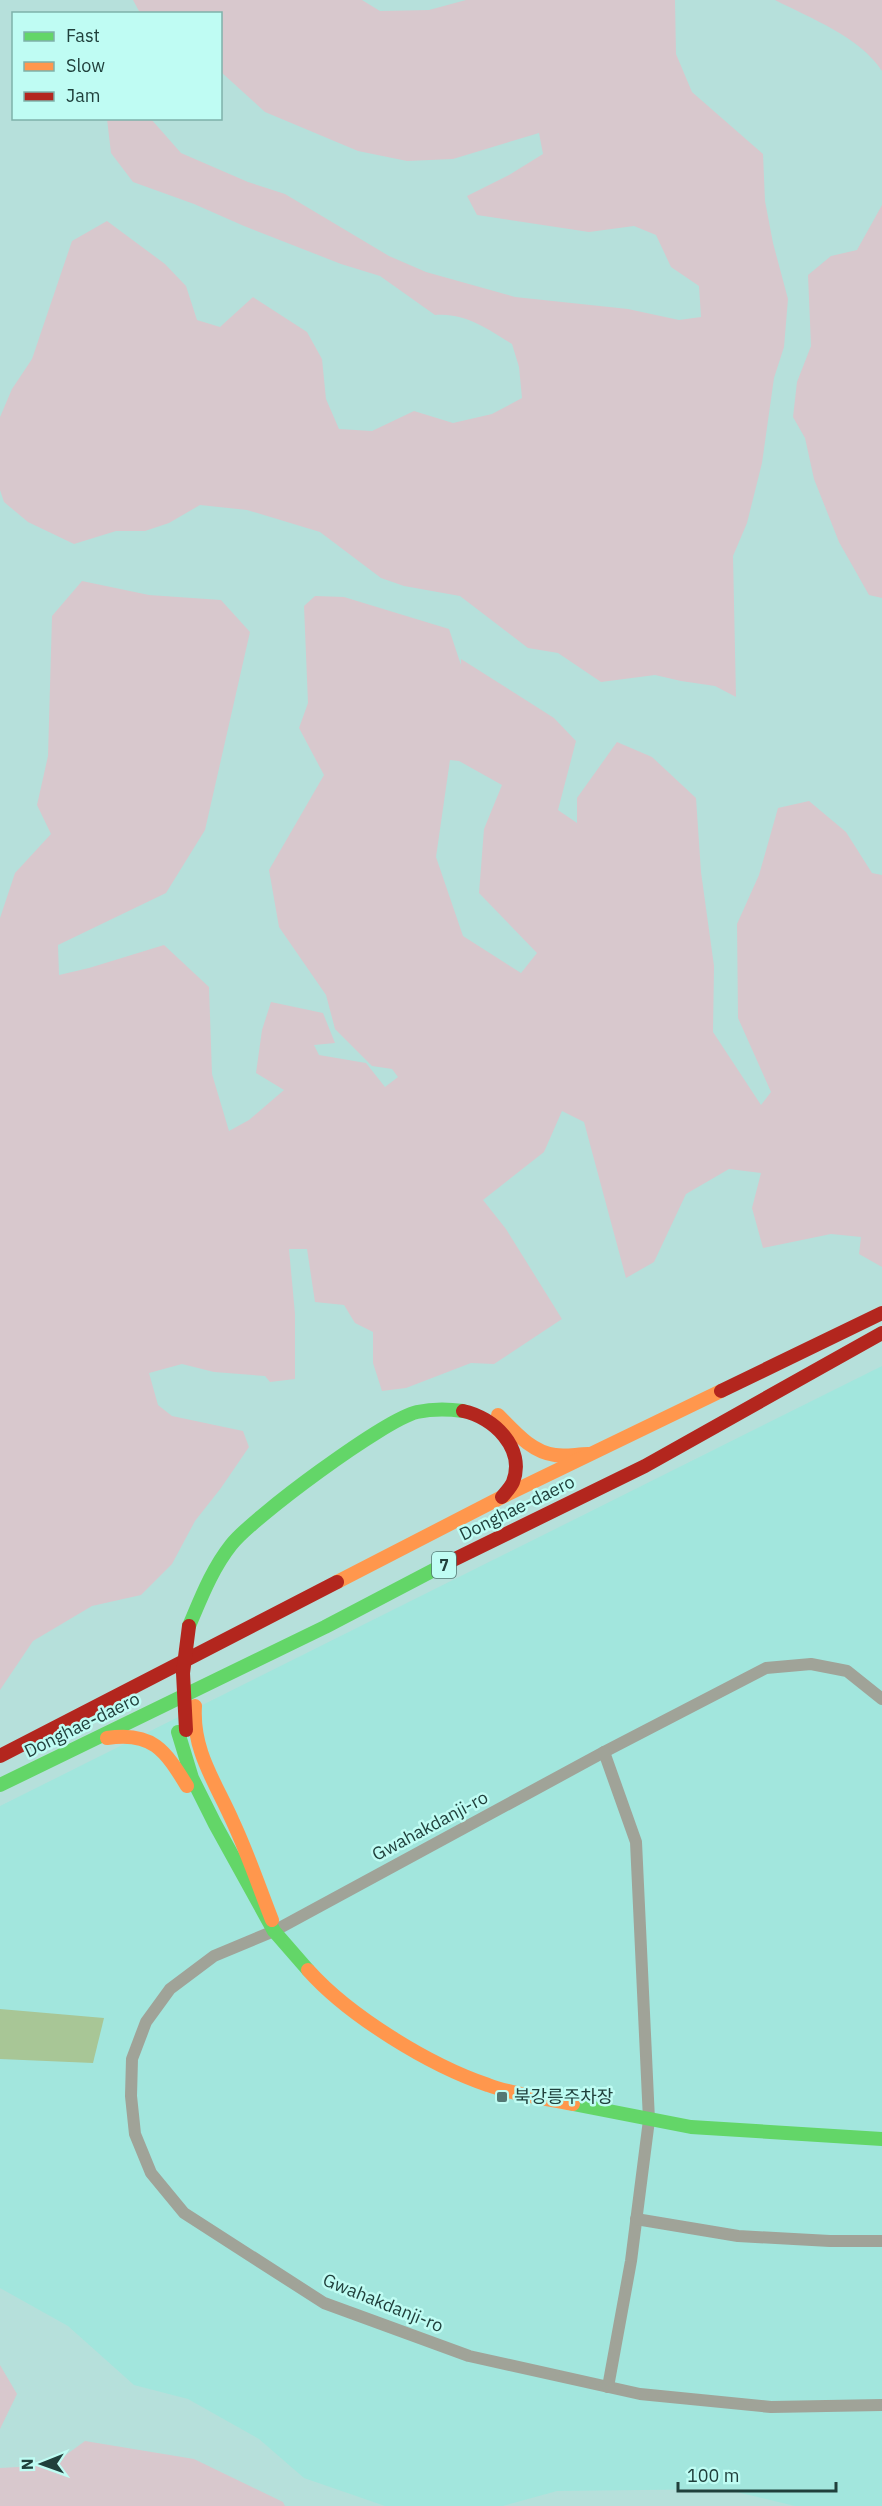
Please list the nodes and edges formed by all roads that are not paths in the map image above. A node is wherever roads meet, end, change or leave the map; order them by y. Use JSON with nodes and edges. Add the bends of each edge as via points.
{"nodes":[{"id":1,"x":882,"y":1313,"type":"edge"},
{"id":2,"x":882,"y":1333,"type":"edge"},
{"id":3,"x":592,"y":1454,"type":"junction"},
{"id":4,"x":502,"y":1497,"type":"junction"},
{"id":5,"x":184,"y":1625,"type":"junction"},
{"id":6,"x":325,"y":1626,"type":"junction"},
{"id":7,"x":882,"y":1700,"type":"edge"},
{"id":8,"x":604,"y":1752,"type":"junction"},
{"id":9,"x":0,"y":1756,"type":"edge"},
{"id":10,"x":28,"y":1771,"type":"junction"},
{"id":11,"x":0,"y":1785,"type":"edge"},
{"id":12,"x":271,"y":1924,"type":"junction"},
{"id":13,"x":649,"y":2120,"type":"junction"},
{"id":14,"x":882,"y":2139,"type":"edge"},
{"id":15,"x":636,"y":2219,"type":"junction"},
{"id":16,"x":882,"y":2241,"type":"edge"},
{"id":17,"x":608,"y":2387,"type":"junction"},
{"id":18,"x":882,"y":2405,"type":"edge"}],
"edges":[{"from":1,"to":3,"type":"main road","name":"Donghae-daero"},
{"from":2,"to":6,"type":"main road","name":"Donghae-daero","number":"7","via":[[645,1466]]},
{"from":3,"to":4,"type":"main road","name":"Donghae-daero"},
{"from":3,"to":5,"type":"main road","via":[[542,1452],[479,1404],[455,1399],[415,1402],[364,1429],[241,1521],[213,1555],[193,1589]]},
{"from":4,"to":5,"type":"main road","via":[[513,1483],[516,1467],[508,1441],[493,1423],[451,1409],[416,1412],[377,1431],[274,1506],[232,1543]]},
{"from":4,"to":9,"type":"main road","name":"Donghae-daero"},
{"from":5,"to":12,"type":"main road","bridge":true,"via":[[182,1731]]},
{"from":6,"to":10,"type":"main road","name":"Donghae-daero","number":"7"},
{"from":6,"to":12,"type":"main road","via":[[208,1692],[195,1704],[193,1721],[200,1756],[233,1822]]},
{"from":7,"to":8,"type":"street","name":"Gwahakdanji-ro","via":[[847,1671],[811,1664],[766,1668]]},
{"from":8,"to":12,"type":"street","name":"Gwahakdanji-ro"},
{"from":8,"to":13,"type":"street","via":[[636,1842]]},
{"from":10,"to":11,"type":"main road","name":"Donghae-daero","number":"7"},
{"from":10,"to":12,"type":"main road","via":[[103,1740],[127,1734],[151,1740],[173,1762],[223,1858]]},
{"from":12,"to":13,"type":"main road","via":[[319,1982],[353,2012],[439,2065],[489,2086]]},
{"from":12,"to":17,"type":"street","name":"Gwahakdanji-ro","via":[[214,1956],[170,1989],[146,2022],[132,2059],[130,2096],[135,2134],[151,2173],[184,2213],[324,2302],[469,2356]]},
{"from":13,"to":14,"type":"main road","via":[[691,2127]]},
{"from":13,"to":15,"type":"street"},
{"from":15,"to":16,"type":"street","via":[[738,2236]]},
{"from":15,"to":17,"type":"street"},
{"from":17,"to":18,"type":"street","name":"Gwahakdanji-ro","via":[[639,2394],[771,2407]]}]}
